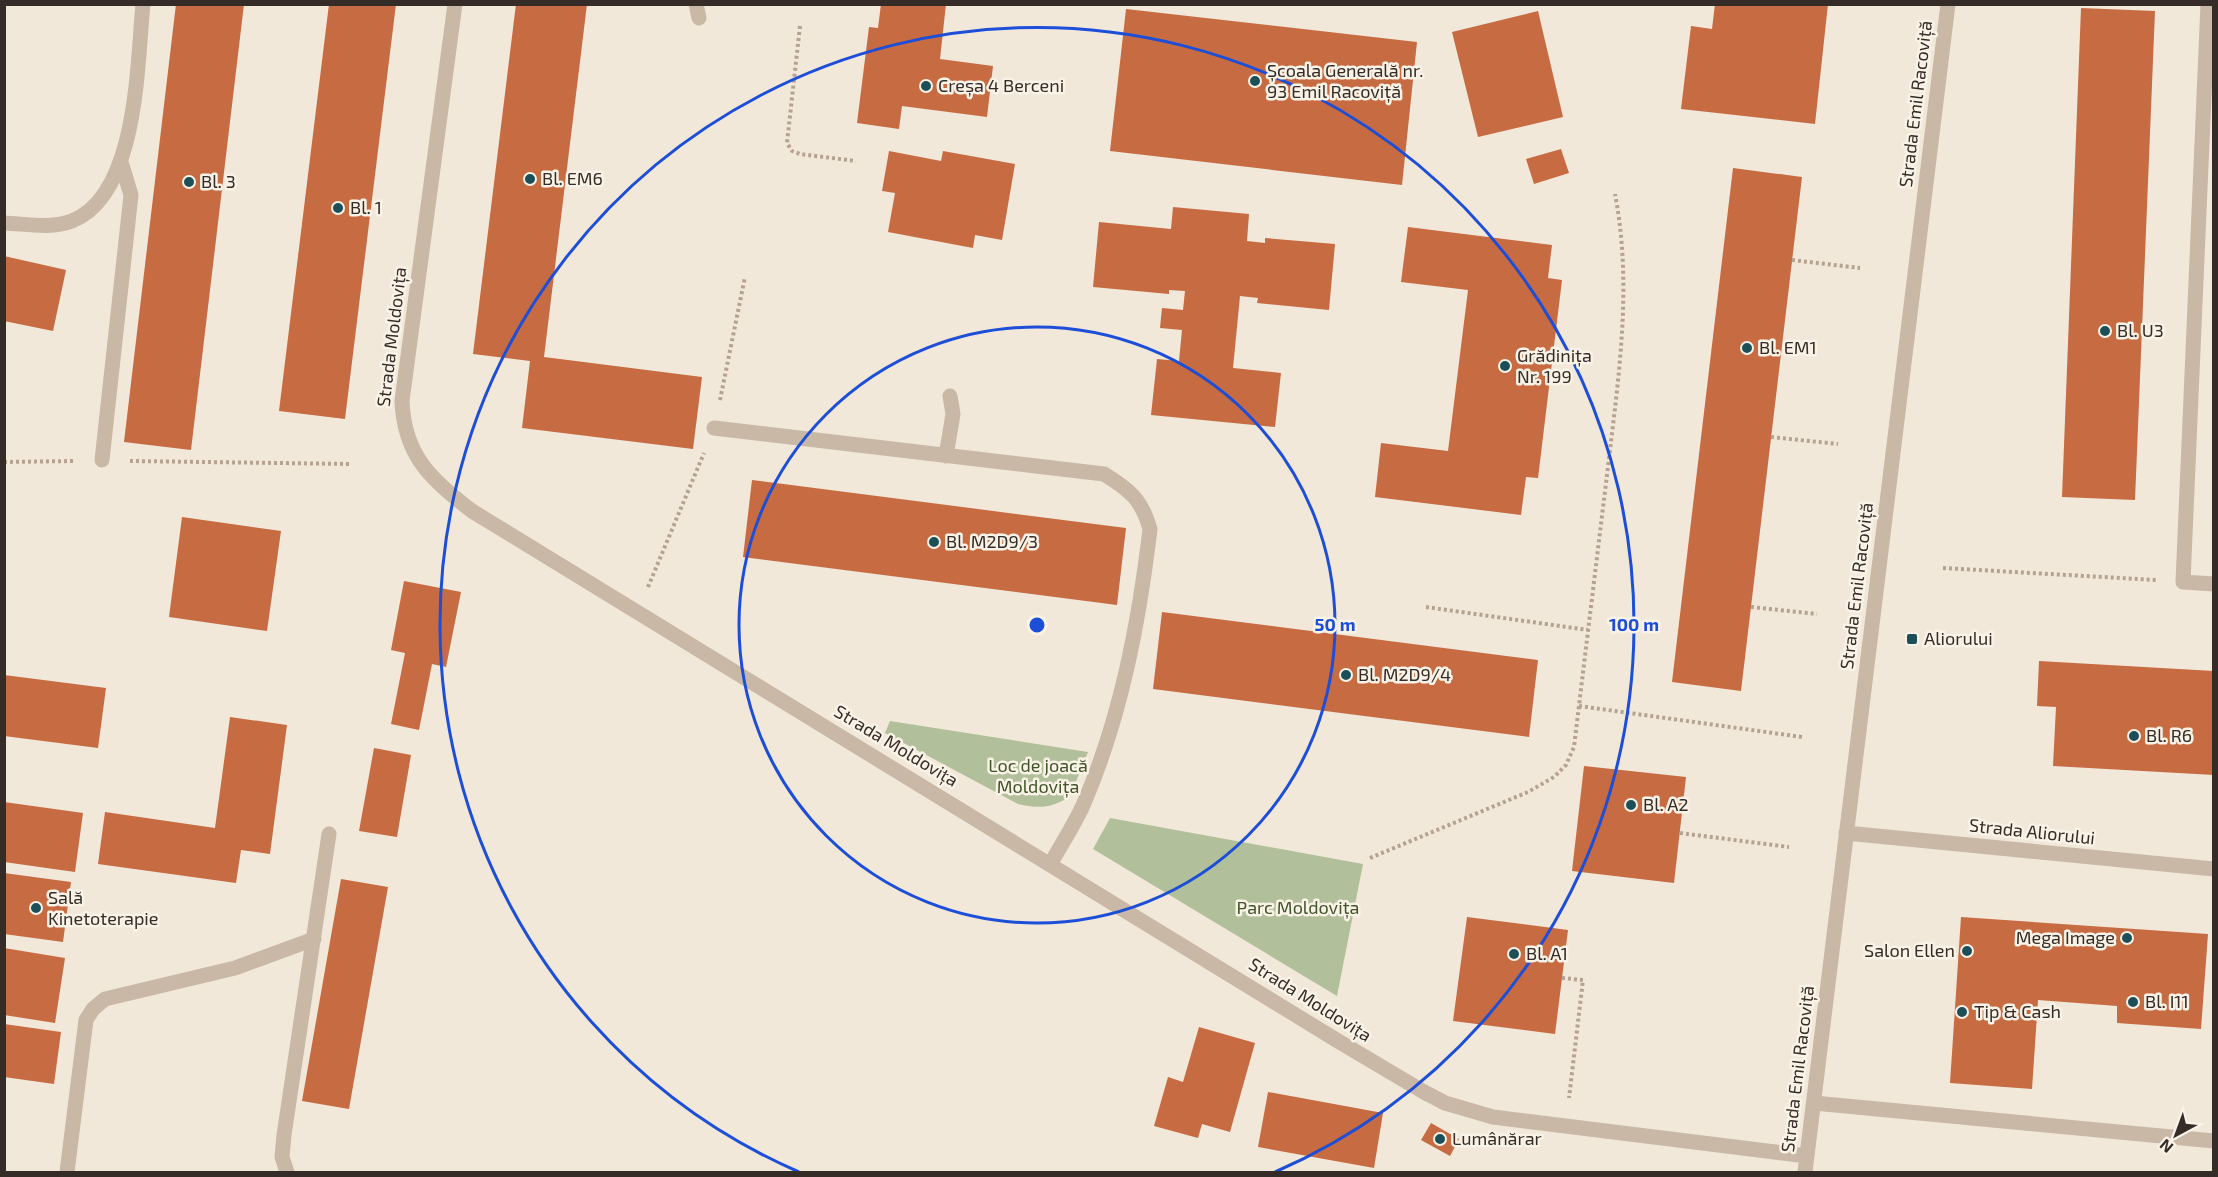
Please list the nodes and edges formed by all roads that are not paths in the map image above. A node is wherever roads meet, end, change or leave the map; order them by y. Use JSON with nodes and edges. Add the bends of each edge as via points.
{"nodes":[{"id":1,"x":143,"y":4,"type":"edge"},
{"id":2,"x":455,"y":4,"type":"edge"},
{"id":3,"x":1948,"y":4,"type":"edge"},
{"id":4,"x":2208,"y":4,"type":"edge"},
{"id":5,"x":121,"y":162,"type":"junction"},
{"id":6,"x":4,"y":223,"type":"edge"},
{"id":7,"x":950,"y":396,"type":"dead end"},
{"id":8,"x":714,"y":428,"type":"dead end"},
{"id":9,"x":946,"y":456,"type":"junction"},
{"id":10,"x":102,"y":460,"type":"road end"},
{"id":11,"x":2214,"y":584,"type":"edge"},
{"id":12,"x":1846,"y":833,"type":"junction"},
{"id":13,"x":329,"y":834,"type":"dead end"},
{"id":14,"x":1051,"y":863,"type":"junction"},
{"id":15,"x":2214,"y":869,"type":"edge"},
{"id":16,"x":314,"y":939,"type":"junction"},
{"id":17,"x":1814,"y":1103,"type":"junction"},
{"id":18,"x":2214,"y":1141,"type":"edge"},
{"id":19,"x":1807,"y":1156,"type":"junction"},
{"id":20,"x":67,"y":1173,"type":"edge"},
{"id":21,"x":287,"y":1173,"type":"edge"},
{"id":22,"x":1805,"y":1173,"type":"edge"}],
"edges":[{"from":1,"to":5,"type":"street","via":[[130,127]]},
{"from":2,"to":14,"type":"street","name":"Strada Moldovița","via":[[402,400],[402,422],[420,464],[472,511]]},
{"from":3,"to":12,"type":"street","name":"Strada Emil Racoviță"},
{"from":4,"to":11,"type":"street","via":[[2183,582]]},
{"from":5,"to":6,"type":"street","via":[[101,201],[73,220],[59,224]]},
{"from":5,"to":10,"type":"street","via":[[131,195]]},
{"from":7,"to":9,"type":"street","via":[[952,414]]},
{"from":8,"to":9,"type":"street"},
{"from":9,"to":14,"type":"street","via":[[1104,474],[1127,488],[1144,509],[1150,529],[1124,683],[1107,741],[1084,804]]},
{"from":12,"to":15,"type":"street","name":"Strada Aliorului"},
{"from":12,"to":17,"type":"street","name":"Strada Emil Racoviță"},
{"from":13,"to":16,"type":"street"},
{"from":14,"to":19,"type":"street","name":"Strada Moldovița","via":[[1445,1103],[1493,1117]]},
{"from":16,"to":20,"type":"street","via":[[235,968],[105,999],[93,1009],[86,1020]]},
{"from":16,"to":21,"type":"street","via":[[284,1135],[282,1157]]},
{"from":17,"to":18,"type":"street"},
{"from":17,"to":19,"type":"street","name":"Strada Emil Racoviță"},
{"from":19,"to":22,"type":"street","name":"Strada Emil Racoviță"}]}
